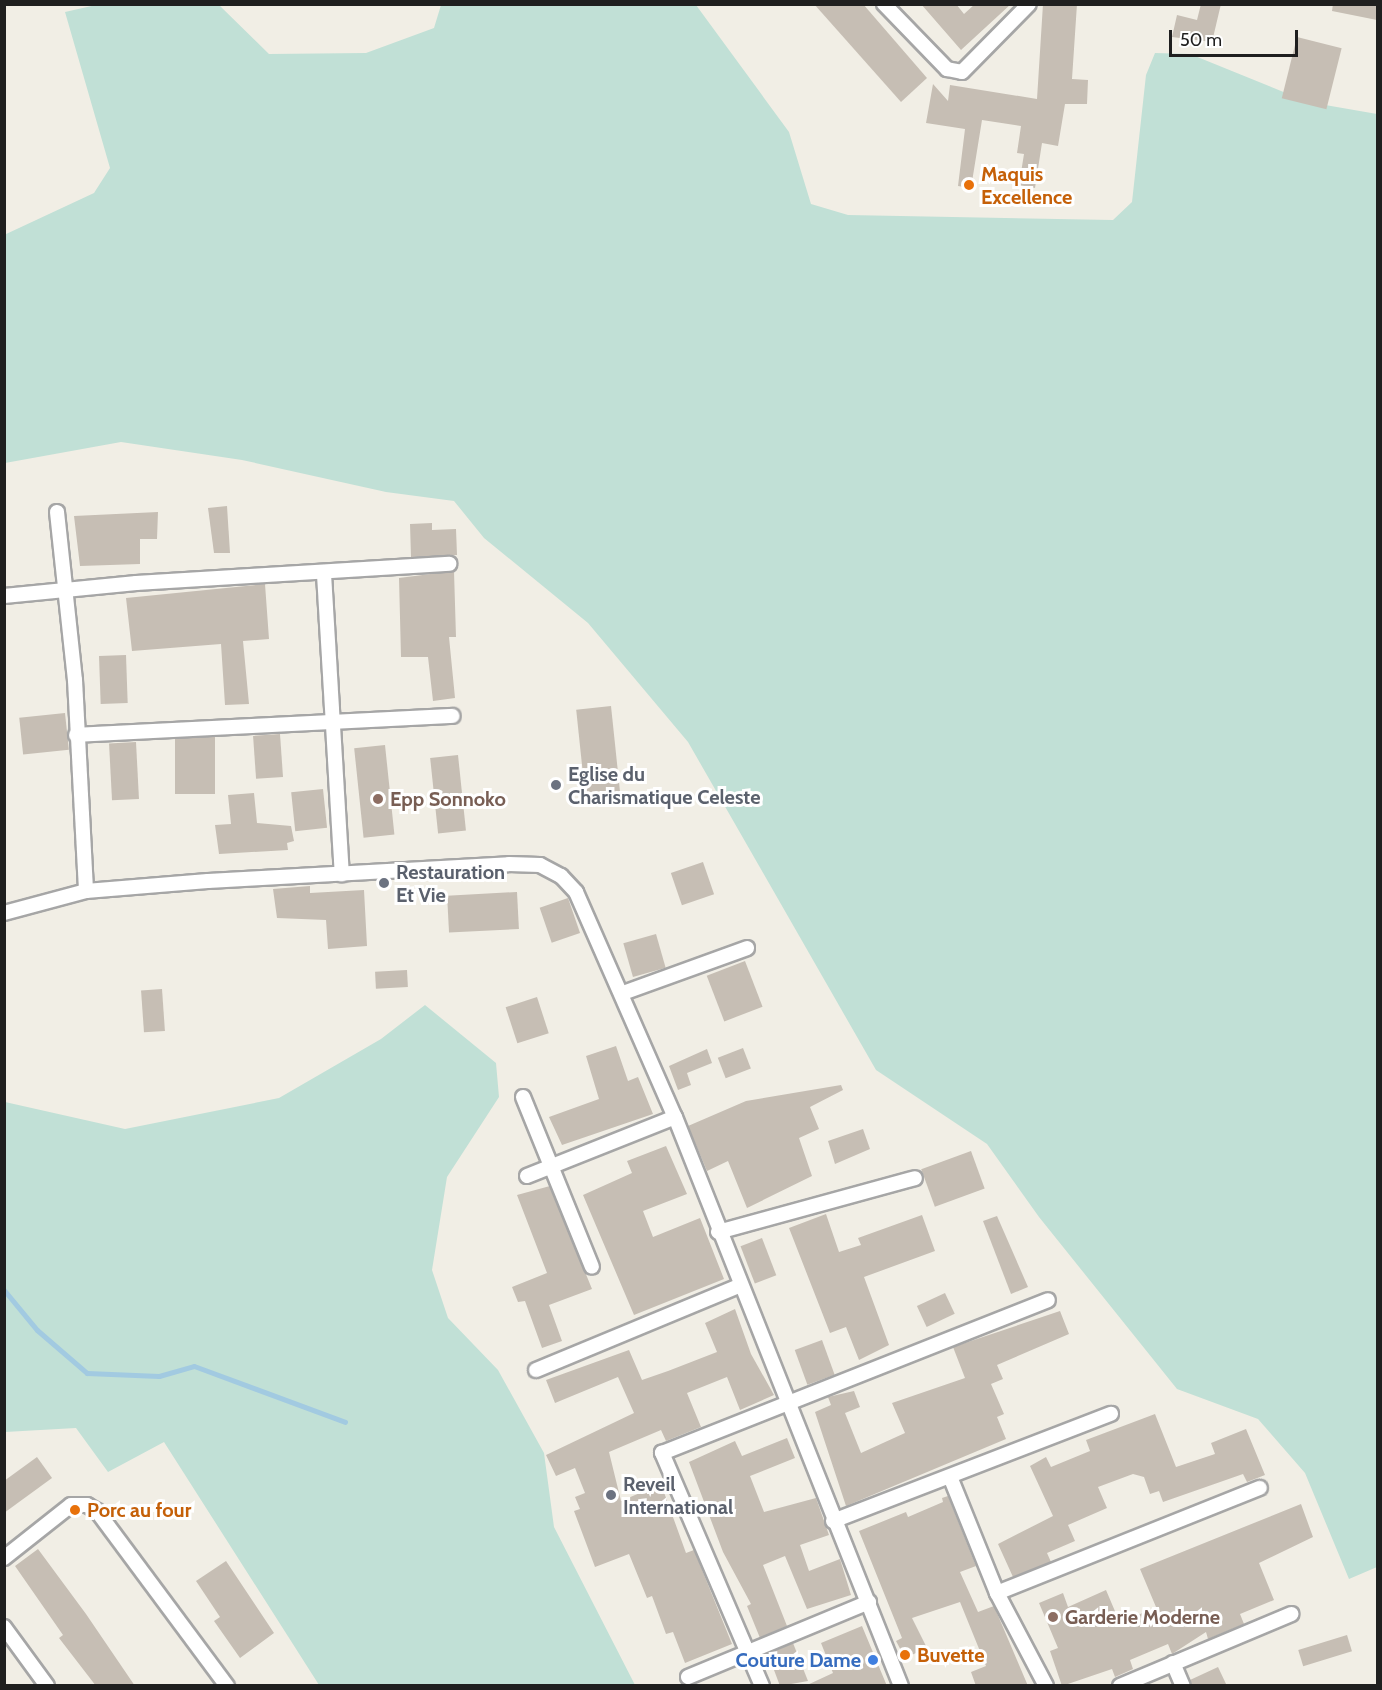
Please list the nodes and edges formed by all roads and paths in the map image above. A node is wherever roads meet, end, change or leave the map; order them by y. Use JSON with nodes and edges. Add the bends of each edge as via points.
{"nodes":[{"id":1,"x":884,"y":4,"type":"edge"},
{"id":2,"x":1029,"y":4,"type":"edge"},
{"id":3,"x":57,"y":512,"type":"dead end"},
{"id":4,"x":449,"y":564,"type":"dead end"},
{"id":5,"x":324,"y":574,"type":"junction"},
{"id":6,"x":68,"y":589,"type":"junction"},
{"id":7,"x":4,"y":596,"type":"edge"},
{"id":8,"x":453,"y":716,"type":"dead end"},
{"id":9,"x":333,"y":722,"type":"junction"},
{"id":10,"x":76,"y":735,"type":"junction"},
{"id":11,"x":342,"y":874,"type":"junction"},
{"id":12,"x":86,"y":891,"type":"junction"},
{"id":13,"x":4,"y":913,"type":"edge"},
{"id":14,"x":747,"y":948,"type":"dead end"},
{"id":15,"x":623,"y":993,"type":"junction"},
{"id":16,"x":523,"y":1097,"type":"dead end"},
{"id":17,"x":675,"y":1117,"type":"junction"},
{"id":18,"x":551,"y":1166,"type":"junction"},
{"id":19,"x":527,"y":1176,"type":"dead end"},
{"id":20,"x":915,"y":1178,"type":"dead end"},
{"id":21,"x":718,"y":1232,"type":"junction"},
{"id":22,"x":592,"y":1267,"type":"dead end"},
{"id":23,"x":739,"y":1286,"type":"junction"},
{"id":24,"x":1048,"y":1300,"type":"dead end"},
{"id":25,"x":536,"y":1370,"type":"dead end"},
{"id":26,"x":788,"y":1404,"type":"junction"},
{"id":27,"x":1111,"y":1414,"type":"dead end"},
{"id":28,"x":951,"y":1479,"type":"junction"},
{"id":29,"x":1260,"y":1488,"type":"dead end"},
{"id":30,"x":833,"y":1521,"type":"junction"},
{"id":31,"x":4,"y":1558,"type":"edge"},
{"id":32,"x":997,"y":1593,"type":"junction"},
{"id":33,"x":869,"y":1602,"type":"junction"},
{"id":34,"x":1291,"y":1614,"type":"dead end"},
{"id":35,"x":4,"y":1627,"type":"edge"},
{"id":36,"x":748,"y":1655,"type":"junction"},
{"id":37,"x":1173,"y":1663,"type":"junction"},
{"id":38,"x":688,"y":1677,"type":"dead end"},
{"id":39,"x":47,"y":1686,"type":"edge"},
{"id":40,"x":226,"y":1686,"type":"edge"},
{"id":41,"x":762,"y":1686,"type":"edge"},
{"id":42,"x":901,"y":1686,"type":"edge"},
{"id":43,"x":1046,"y":1686,"type":"edge"},
{"id":44,"x":1120,"y":1686,"type":"edge"},
{"id":45,"x":1183,"y":1686,"type":"edge"}],
"edges":[{"from":1,"to":2,"type":"street","via":[[947,69],[962,72]]},
{"from":3,"to":6,"type":"street"},
{"from":4,"to":5,"type":"street"},
{"from":5,"to":6,"type":"street"},
{"from":5,"to":9,"type":"street"},
{"from":6,"to":7,"type":"street"},
{"from":6,"to":10,"type":"street"},
{"from":8,"to":9,"type":"street"},
{"from":9,"to":10,"type":"street"},
{"from":9,"to":11,"type":"street"},
{"from":10,"to":12,"type":"street"},
{"from":11,"to":12,"type":"street"},
{"from":11,"to":15,"type":"street","via":[[540,865],[561,876],[576,892]]},
{"from":12,"to":13,"type":"street"},
{"from":14,"to":15,"type":"street"},
{"from":15,"to":17,"type":"street"},
{"from":16,"to":18,"type":"street"},
{"from":17,"to":18,"type":"street"},
{"from":17,"to":21,"type":"street"},
{"from":18,"to":19,"type":"street"},
{"from":18,"to":22,"type":"street"},
{"from":20,"to":21,"type":"street"},
{"from":21,"to":23,"type":"street"},
{"from":23,"to":25,"type":"street"},
{"from":23,"to":26,"type":"street"},
{"from":24,"to":26,"type":"street"},
{"from":26,"to":30,"type":"street"},
{"from":26,"to":36,"type":"street","via":[[662,1453]]},
{"from":27,"to":28,"type":"street"},
{"from":28,"to":30,"type":"street"},
{"from":28,"to":32,"type":"street"},
{"from":29,"to":32,"type":"street"},
{"from":30,"to":33,"type":"street"},
{"from":31,"to":40,"type":"street","via":[[71,1505],[87,1504],[97,1511]]},
{"from":32,"to":43,"type":"street"},
{"from":33,"to":36,"type":"street"},
{"from":33,"to":42,"type":"street"},
{"from":34,"to":37,"type":"street"},
{"from":35,"to":39,"type":"street"},
{"from":36,"to":38,"type":"street"},
{"from":36,"to":41,"type":"street"},
{"from":37,"to":44,"type":"street"},
{"from":37,"to":45,"type":"street"}]}
